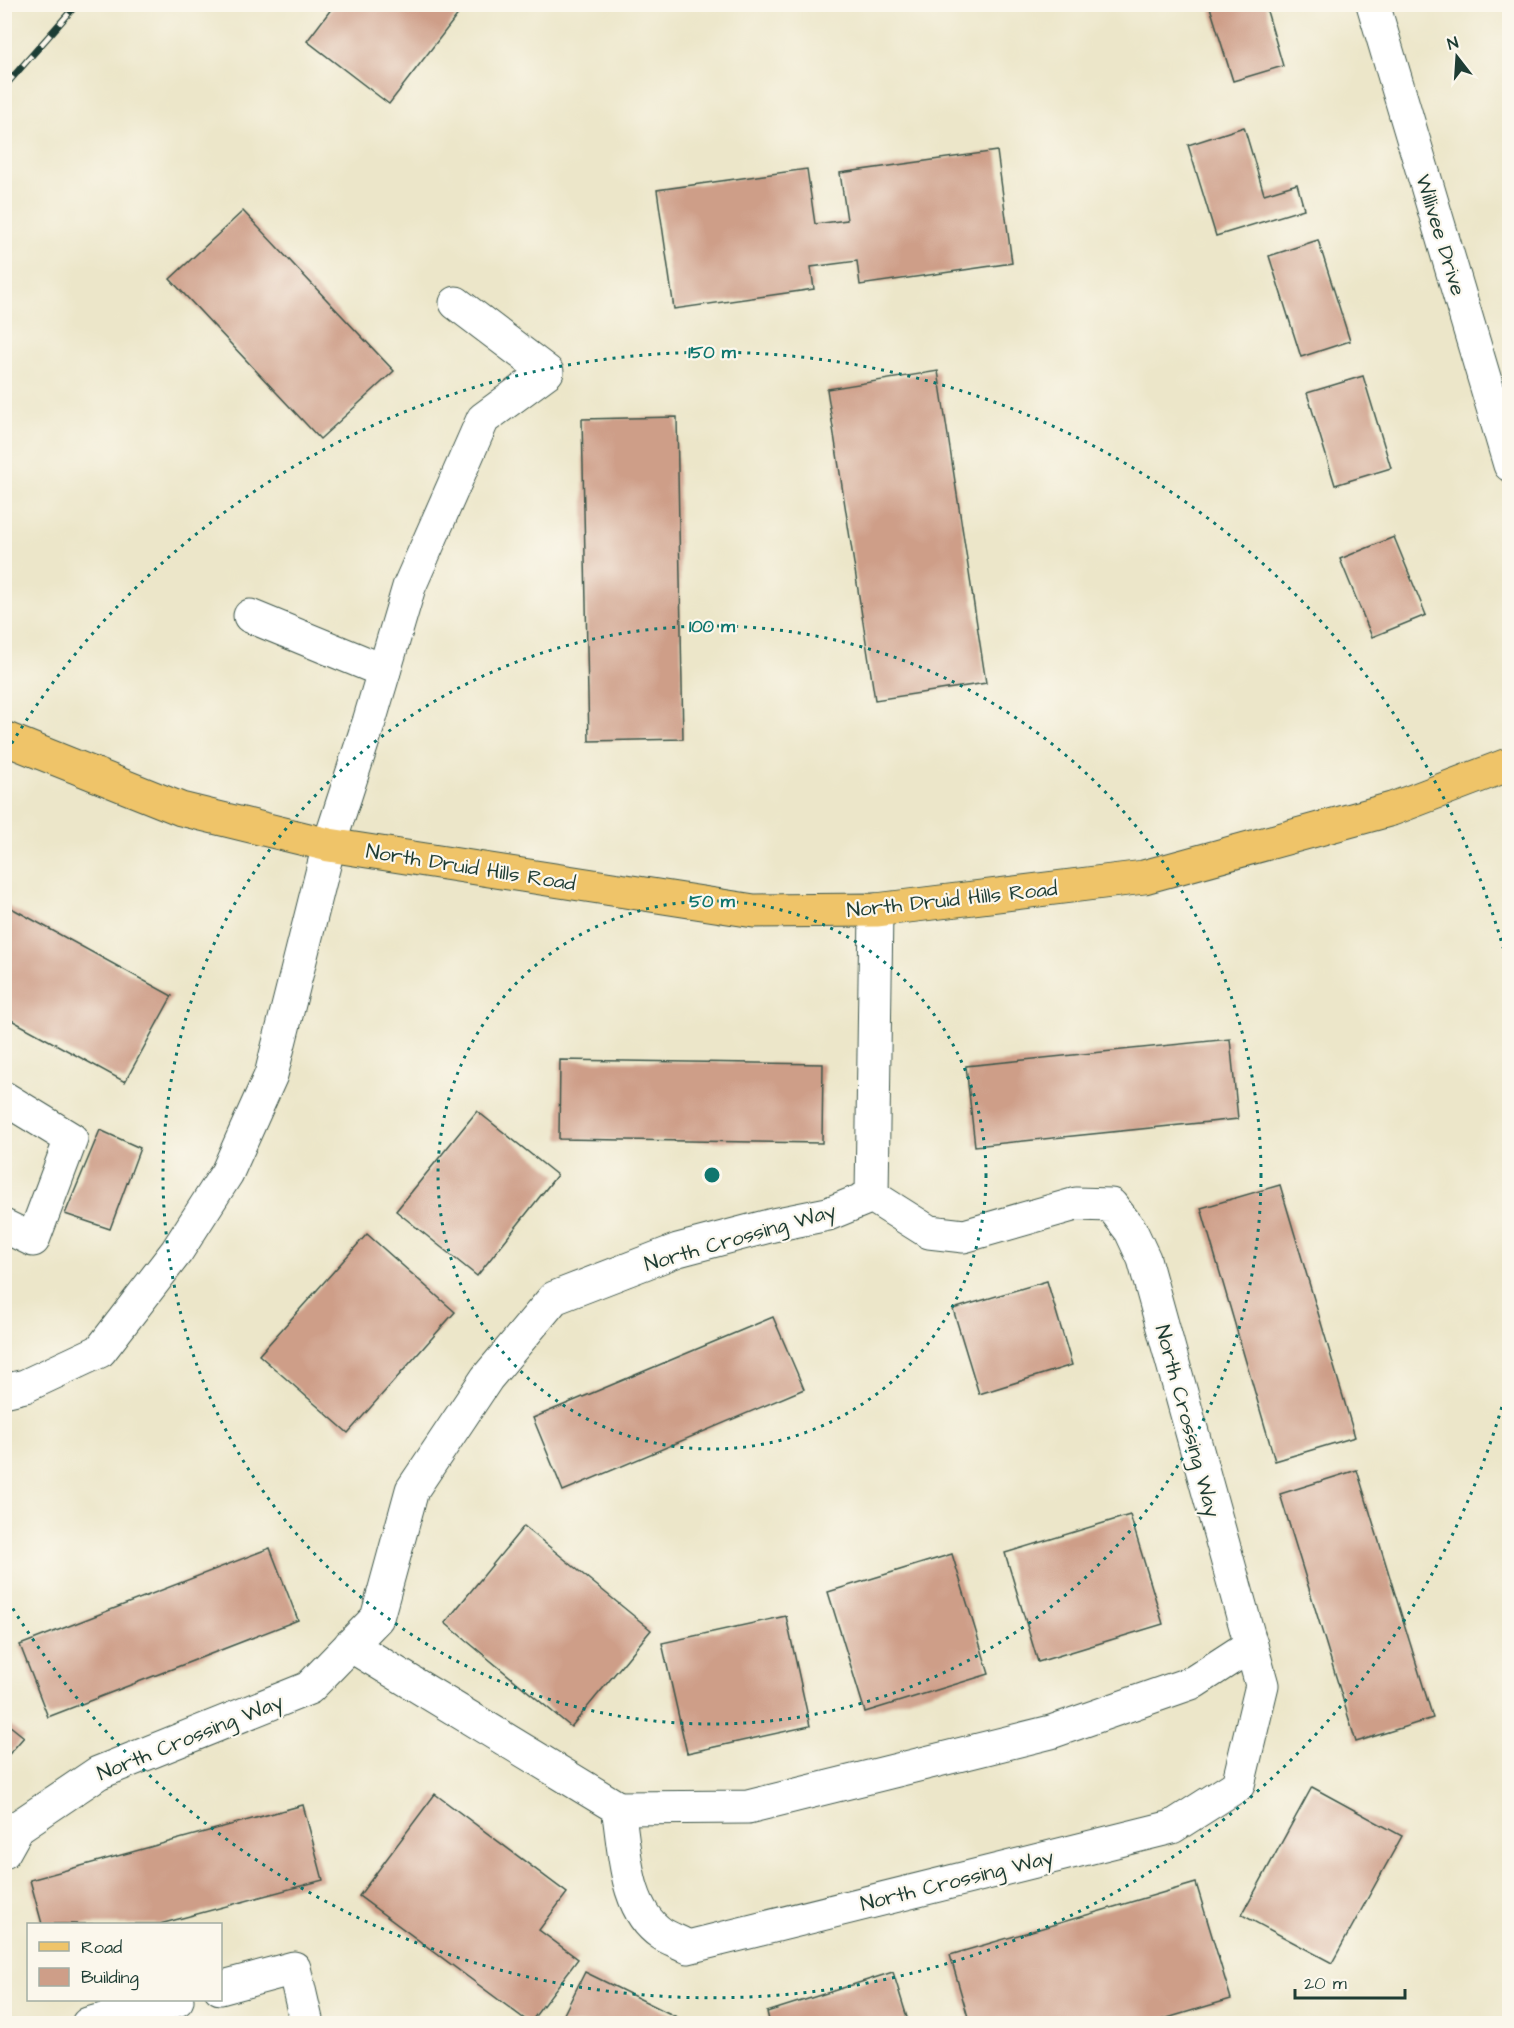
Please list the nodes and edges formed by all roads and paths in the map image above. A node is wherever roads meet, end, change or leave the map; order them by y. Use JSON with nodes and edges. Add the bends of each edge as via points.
{"nodes":[{"id":1,"x":1373,"y":4,"type":"edge"},
{"id":2,"x":456,"y":303,"type":"dead end"},
{"id":3,"x":1509,"y":465,"type":"edge"},
{"id":4,"x":250,"y":616,"type":"dead end"},
{"id":5,"x":384,"y":671,"type":"junction"},
{"id":6,"x":4,"y":738,"type":"edge"},
{"id":7,"x":1509,"y":764,"type":"edge"},
{"id":8,"x":329,"y":845,"type":"junction"},
{"id":9,"x":876,"y":910,"type":"junction"},
{"id":10,"x":4,"y":1098,"type":"edge"},
{"id":11,"x":872,"y":1196,"type":"junction"},
{"id":12,"x":4,"y":1226,"type":"edge"},
{"id":13,"x":4,"y":1391,"type":"edge"},
{"id":14,"x":350,"y":1645,"type":"junction"},
{"id":15,"x":1251,"y":1645,"type":"junction"},
{"id":16,"x":618,"y":1808,"type":"junction"},
{"id":17,"x":4,"y":1852,"type":"edge"},
{"id":18,"x":222,"y":1987,"type":"edge"},
{"id":19,"x":173,"y":2001,"type":"edge"},
{"id":20,"x":88,"y":2024,"type":"edge"},
{"id":21,"x":307,"y":2024,"type":"edge"}],
"edges":[{"from":1,"to":3,"type":"street","name":"Willivee Drive"},
{"from":2,"to":5,"type":"street","via":[[547,372],[483,419],[409,587]]},
{"from":4,"to":5,"type":"street"},
{"from":5,"to":8,"type":"street"},
{"from":6,"to":8,"type":"main road","name":"North Druid Hills Road","via":[[181,809]]},
{"from":7,"to":9,"type":"main road","name":"North Druid Hills Road","via":[[1392,809],[1144,878]]},
{"from":8,"to":9,"type":"main road","name":"North Druid Hills Road","via":[[754,911]]},
{"from":8,"to":13,"type":"street","via":[[271,1075],[227,1173],[177,1251],[100,1351],[25,1386]]},
{"from":9,"to":11,"type":"street"},
{"from":10,"to":12,"type":"street","via":[[71,1139],[33,1240]]},
{"from":11,"to":14,"type":"street","name":"North Crossing Way","via":[[828,1214],[773,1224],[678,1250],[554,1298],[487,1378],[412,1490],[377,1618]]},
{"from":11,"to":15,"type":"street","name":"North Crossing Way","via":[[929,1232],[964,1236],[1076,1204],[1111,1205],[1131,1231],[1144,1259]]},
{"from":14,"to":16,"type":"street"},
{"from":14,"to":17,"type":"street","name":"North Crossing Way","via":[[309,1688],[98,1773],[18,1827]]},
{"from":15,"to":16,"type":"street","via":[[1194,1682],[1052,1732],[748,1807]]},
{"from":15,"to":16,"type":"street","name":"North Crossing Way","via":[[1262,1685],[1238,1785],[1172,1827],[688,1947],[661,1933],[644,1915],[631,1888]]},
{"from":18,"to":21,"type":"street","via":[[294,1968]]},
{"from":19,"to":20,"type":"street"}]}
